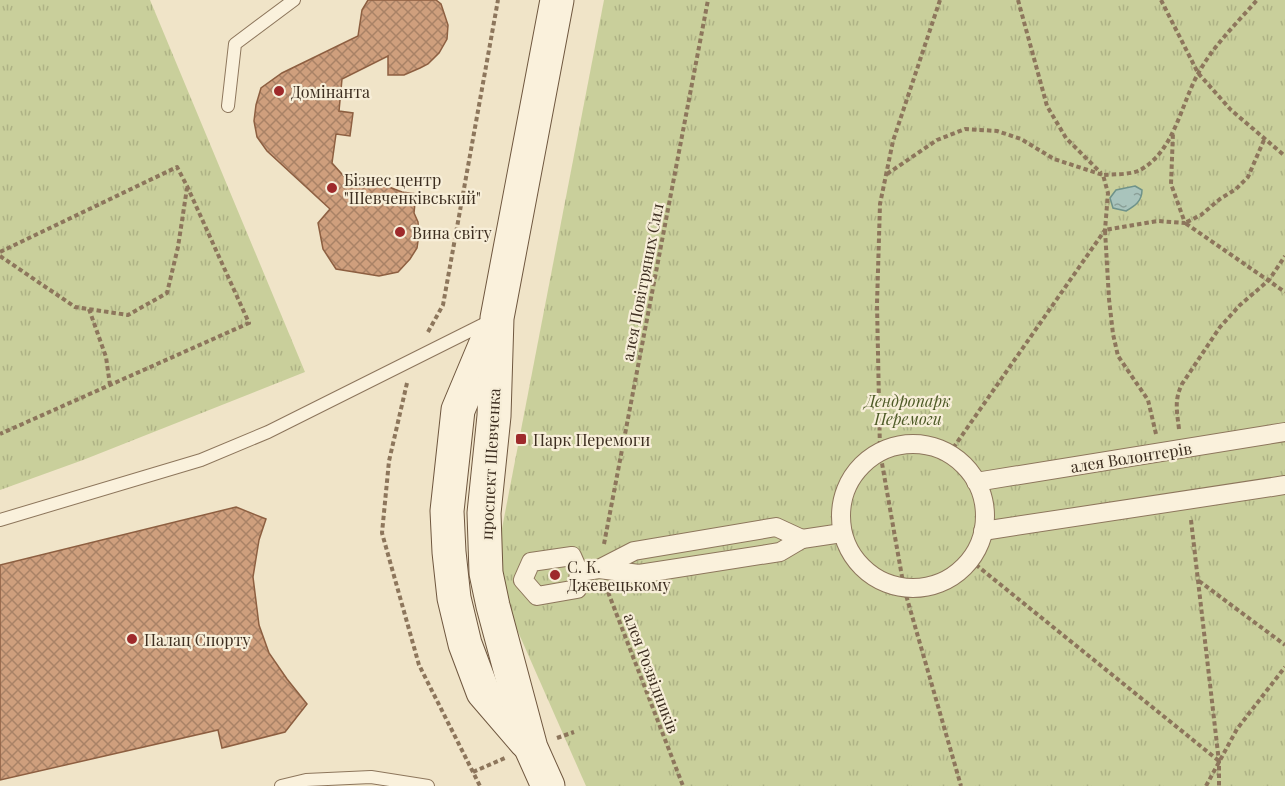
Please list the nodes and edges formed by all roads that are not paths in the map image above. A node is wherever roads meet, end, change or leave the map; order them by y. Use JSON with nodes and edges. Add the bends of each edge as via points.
{"nodes":[{"id":1,"x":294,"y":0,"type":"edge"},
{"id":2,"x":557,"y":0,"type":"edge"},
{"id":3,"x":228,"y":106,"type":"dead end"},
{"id":4,"x":497,"y":318,"type":"junction"},
{"id":5,"x":1285,"y":432,"type":"edge"},
{"id":6,"x":976,"y":482,"type":"junction"},
{"id":7,"x":1285,"y":485,"type":"edge"},
{"id":8,"x":0,"y":520,"type":"edge"},
{"id":9,"x":983,"y":531,"type":"junction"},
{"id":10,"x":842,"y":533,"type":"junction"},
{"id":11,"x":802,"y":539,"type":"junction"},
{"id":12,"x":599,"y":569,"type":"junction"},
{"id":13,"x":579,"y":572,"type":"junction"},
{"id":14,"x":281,"y":786,"type":"edge"},
{"id":15,"x":428,"y":786,"type":"edge"},
{"id":16,"x":548,"y":786,"type":"edge"}],
"edges":[{"from":1,"to":3,"type":"lane","via":[[235,44]]},
{"from":2,"to":4,"type":"main road","name":"проспект Шевченка"},
{"from":4,"to":8,"type":"lane","via":[[268,432],[201,460]]},
{"from":4,"to":16,"type":"main road","name":"проспект Шевченка","via":[[494,416],[484,513],[486,573],[531,748]]},
{"from":5,"to":6,"type":"street","name":"алея Волонтерів"},
{"from":6,"to":9,"type":"street","via":[[985,515]]},
{"from":6,"to":10,"type":"street","via":[[965,466],[932,447],[914,444],[879,452],[858,470],[844,495]]},
{"from":7,"to":9,"type":"street"},
{"from":9,"to":10,"type":"street","via":[[970,560],[952,577],[929,586],[904,588],[883,582],[865,570]]},
{"from":10,"to":11,"type":"street"},
{"from":11,"to":12,"type":"street","via":[[780,552],[639,574]]},
{"from":11,"to":12,"type":"street","via":[[776,527],[634,551]]},
{"from":12,"to":13,"type":"street"},
{"from":13,"to":13,"type":"street","via":[[572,556],[531,562],[515,582],[537,596],[577,589]]},
{"from":14,"to":15,"type":"lane","via":[[306,780],[371,777]]}]}
